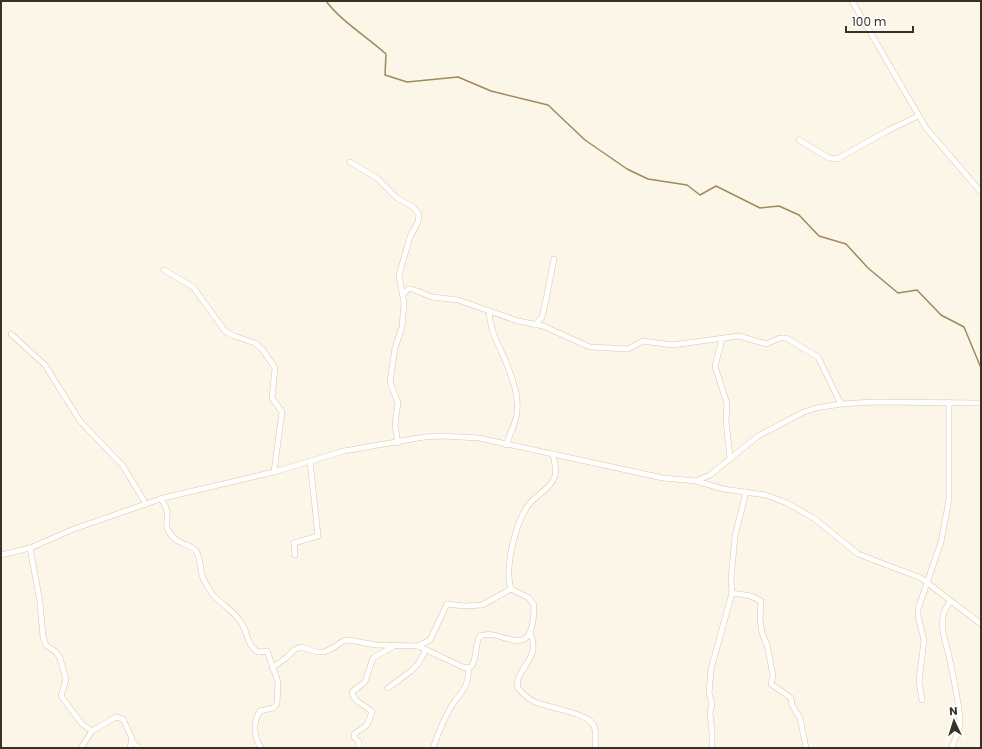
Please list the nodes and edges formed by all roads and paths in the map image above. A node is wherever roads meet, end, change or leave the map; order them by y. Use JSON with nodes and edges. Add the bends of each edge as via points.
{"nodes":[{"id":1,"x":852,"y":1,"type":"edge"},
{"id":2,"x":918,"y":116,"type":"junction"},
{"id":3,"x":799,"y":140,"type":"dead end"},
{"id":4,"x":350,"y":162,"type":"dead end"},
{"id":5,"x":981,"y":192,"type":"edge"},
{"id":6,"x":554,"y":259,"type":"dead end"},
{"id":7,"x":164,"y":270,"type":"dead end"},
{"id":8,"x":403,"y":295,"type":"junction"},
{"id":9,"x":489,"y":311,"type":"junction"},
{"id":10,"x":535,"y":325,"type":"junction"},
{"id":11,"x":11,"y":334,"type":"dead end"},
{"id":12,"x":722,"y":339,"type":"junction"},
{"id":13,"x":949,"y":402,"type":"junction"},
{"id":14,"x":981,"y":403,"type":"edge"},
{"id":15,"x":842,"y":404,"type":"junction"},
{"id":16,"x":398,"y":443,"type":"junction"},
{"id":17,"x":506,"y":445,"type":"junction"},
{"id":18,"x":553,"y":454,"type":"junction"},
{"id":19,"x":730,"y":458,"type":"junction"},
{"id":20,"x":310,"y":461,"type":"junction"},
{"id":21,"x":274,"y":472,"type":"junction"},
{"id":22,"x":696,"y":481,"type":"junction"},
{"id":23,"x":746,"y":492,"type":"junction"},
{"id":24,"x":161,"y":498,"type":"junction"},
{"id":25,"x":146,"y":504,"type":"junction"},
{"id":26,"x":30,"y":548,"type":"junction"},
{"id":27,"x":1,"y":555,"type":"edge"},
{"id":28,"x":295,"y":555,"type":"dead end"},
{"id":29,"x":928,"y":583,"type":"junction"},
{"id":30,"x":511,"y":589,"type":"junction"},
{"id":31,"x":732,"y":593,"type":"junction"},
{"id":32,"x":950,"y":602,"type":"junction"},
{"id":33,"x":981,"y":624,"type":"edge"},
{"id":34,"x":530,"y":633,"type":"junction"},
{"id":35,"x":394,"y":646,"type":"junction"},
{"id":36,"x":418,"y":646,"type":"junction"},
{"id":37,"x":426,"y":650,"type":"junction"},
{"id":38,"x":272,"y":668,"type":"junction"},
{"id":39,"x":468,"y":668,"type":"junction"},
{"id":40,"x":388,"y":688,"type":"dead end"},
{"id":41,"x":922,"y":700,"type":"dead end"},
{"id":42,"x":92,"y":731,"type":"junction"},
{"id":43,"x":132,"y":741,"type":"junction"},
{"id":44,"x":81,"y":748,"type":"edge"},
{"id":45,"x":130,"y":748,"type":"edge"},
{"id":46,"x":139,"y":748,"type":"edge"},
{"id":47,"x":261,"y":748,"type":"edge"},
{"id":48,"x":359,"y":748,"type":"edge"},
{"id":49,"x":433,"y":748,"type":"edge"},
{"id":50,"x":596,"y":748,"type":"edge"},
{"id":51,"x":712,"y":748,"type":"edge"},
{"id":52,"x":806,"y":748,"type":"edge"},
{"id":53,"x":952,"y":748,"type":"edge"}],
"edges":[{"from":1,"to":2,"type":"street"},
{"from":2,"to":3,"type":"street","via":[[837,159],[829,158]]},
{"from":2,"to":5,"type":"street","via":[[935,140]]},
{"from":4,"to":8,"type":"street","via":[[370,172],[397,198],[420,214],[400,271],[399,280]]},
{"from":6,"to":10,"type":"street","via":[[542,317]]},
{"from":7,"to":21,"type":"street","via":[[193,287],[225,331],[255,344],[273,364],[275,372],[272,398],[282,412]]},
{"from":8,"to":9,"type":"street","via":[[408,289],[412,289],[432,298],[458,300]]},
{"from":8,"to":16,"type":"street","via":[[402,327],[395,348],[390,382],[398,403],[395,425]]},
{"from":9,"to":10,"type":"street"},
{"from":9,"to":17,"type":"street","via":[[489,325],[503,356],[518,402],[516,419]]},
{"from":10,"to":12,"type":"street","via":[[543,326],[590,347],[626,349],[643,341],[672,345]]},
{"from":11,"to":25,"type":"street","via":[[45,366],[83,425],[123,466]]},
{"from":12,"to":15,"type":"street","via":[[739,336],[766,344],[780,338],[792,340],[818,357]]},
{"from":12,"to":19,"type":"street","via":[[715,366],[727,404]]},
{"from":13,"to":14,"type":"street"},
{"from":13,"to":15,"type":"street"},
{"from":13,"to":29,"type":"street","via":[[949,499],[941,542]]},
{"from":15,"to":19,"type":"street","via":[[804,412],[758,436]]},
{"from":16,"to":17,"type":"street","via":[[430,436],[449,436],[474,437]]},
{"from":16,"to":20,"type":"street","via":[[344,451]]},
{"from":17,"to":18,"type":"street"},
{"from":18,"to":22,"type":"street","via":[[663,478]]},
{"from":18,"to":30,"type":"street","via":[[556,470],[554,478],[529,505],[514,537]]},
{"from":19,"to":22,"type":"street","via":[[710,474]]},
{"from":20,"to":21,"type":"street"},
{"from":20,"to":28,"type":"street","via":[[318,536],[294,543]]},
{"from":21,"to":24,"type":"street"},
{"from":22,"to":23,"type":"street","via":[[723,489]]},
{"from":23,"to":29,"type":"street","via":[[766,495],[787,503],[815,519],[858,554]]},
{"from":23,"to":31,"type":"street","via":[[735,536]]},
{"from":24,"to":25,"type":"street"},
{"from":24,"to":38,"type":"street","via":[[166,508],[168,531],[178,542],[196,551],[203,579],[216,598],[243,624],[246,637],[253,649],[258,652],[269,652]]},
{"from":25,"to":26,"type":"street","via":[[74,529]]},
{"from":26,"to":27,"type":"street"},
{"from":26,"to":42,"type":"street","via":[[40,602],[43,637],[46,645],[60,658],[66,680],[61,696],[82,724]]},
{"from":29,"to":32,"type":"street"},
{"from":29,"to":41,"type":"street","via":[[918,609],[924,640],[919,681]]},
{"from":30,"to":34,"type":"street","via":[[533,601]]},
{"from":30,"to":36,"type":"street","via":[[482,605],[447,604],[430,640]]},
{"from":31,"to":51,"type":"street","via":[[711,669],[709,694],[712,703]]},
{"from":31,"to":52,"type":"street","via":[[751,596],[761,601],[762,634],[773,675],[771,684],[791,698],[792,706],[800,718]]},
{"from":32,"to":33,"type":"street"},
{"from":32,"to":53,"type":"street","via":[[944,611],[943,639],[952,669],[960,722]]},
{"from":34,"to":39,"type":"street","via":[[519,640],[507,640],[486,634],[480,636],[474,660]]},
{"from":34,"to":50,"type":"street","via":[[534,648],[518,680],[518,688],[533,701],[549,708],[576,714],[591,722],[595,728]]},
{"from":35,"to":36,"type":"street"},
{"from":35,"to":38,"type":"street","via":[[376,646],[343,640],[324,652],[299,647]]},
{"from":35,"to":48,"type":"street","via":[[373,658],[365,682],[352,692],[357,701],[371,710],[372,714],[367,725],[354,734]]},
{"from":36,"to":37,"type":"street"},
{"from":37,"to":39,"type":"street"},
{"from":37,"to":40,"type":"street","via":[[418,664]]},
{"from":38,"to":47,"type":"street","via":[[278,682],[277,704],[273,708],[260,711],[255,722],[255,736]]},
{"from":39,"to":49,"type":"street","via":[[468,678],[462,693],[451,706]]},
{"from":42,"to":43,"type":"street","via":[[113,717],[121,718]]},
{"from":42,"to":44,"type":"street"},
{"from":43,"to":45,"type":"street"},
{"from":43,"to":46,"type":"street"}]}
